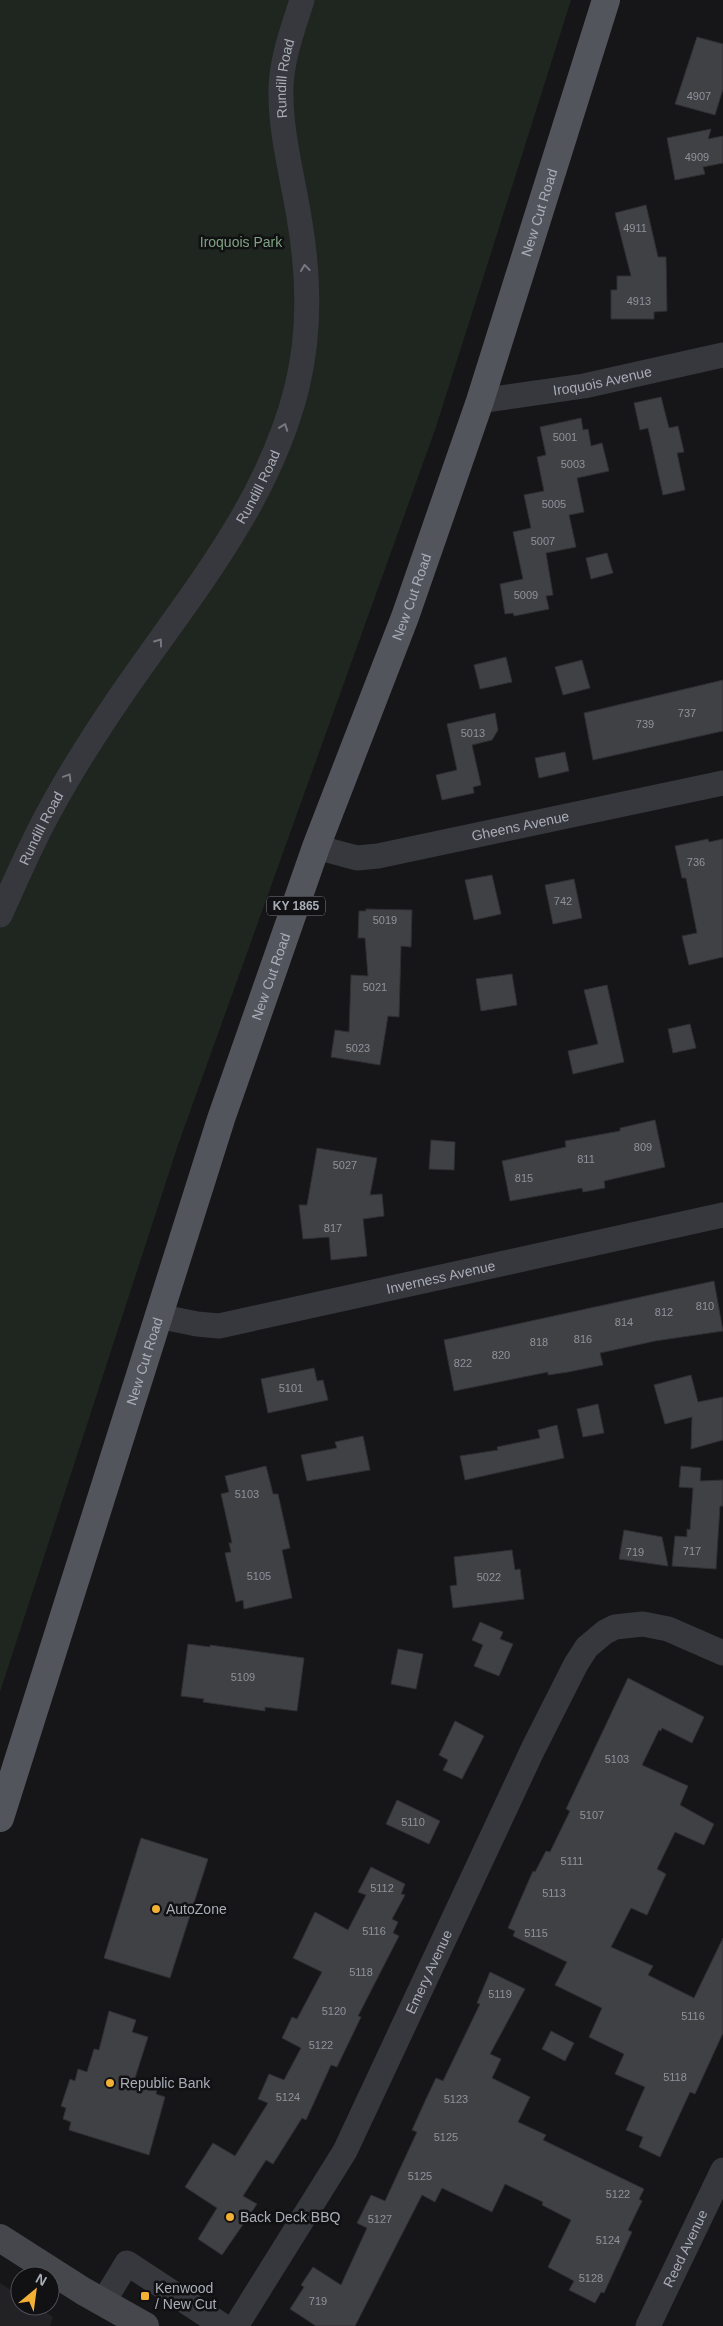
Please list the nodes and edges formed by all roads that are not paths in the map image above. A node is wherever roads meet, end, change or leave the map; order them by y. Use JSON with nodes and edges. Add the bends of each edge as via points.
{"nodes":[{"id":1,"x":302,"y":0,"type":"edge"},
{"id":2,"x":606,"y":0,"type":"edge"},
{"id":3,"x":723,"y":355,"type":"edge"},
{"id":4,"x":480,"y":401,"type":"junction"},
{"id":5,"x":723,"y":783,"type":"edge"},
{"id":6,"x":316,"y":847,"type":"junction"},
{"id":7,"x":0,"y":915,"type":"edge"},
{"id":8,"x":723,"y":1215,"type":"edge"},
{"id":9,"x":158,"y":1316,"type":"junction"},
{"id":10,"x":723,"y":1653,"type":"edge"},
{"id":11,"x":0,"y":1818,"type":"edge"},
{"id":12,"x":723,"y":2170,"type":"edge"},
{"id":13,"x":0,"y":2238,"type":"edge"},
{"id":14,"x":104,"y":2301,"type":"junction"},
{"id":15,"x":145,"y":2326,"type":"edge"},
{"id":16,"x":223,"y":2326,"type":"edge"},
{"id":17,"x":236,"y":2326,"type":"edge"},
{"id":18,"x":648,"y":2326,"type":"edge"}],
"edges":[{"from":7,"to":1,"type":"street","name":"Rundill Road","one_way":true,"via":[[68,776],[246,513],[271,465],[289,414],[308,327],[300,219],[284,130],[281,89],[286,48]]},
{"from":2,"to":4,"type":"main road","name":"New Cut Road","number":"KY 1865"},
{"from":3,"to":4,"type":"street","name":"Iroquois Avenue","via":[[584,386]]},
{"from":4,"to":6,"type":"main road","name":"New Cut Road","number":"KY 1865","via":[[405,617]]},
{"from":5,"to":6,"type":"street","name":"Gheens Avenue","via":[[378,856],[357,858]]},
{"from":6,"to":9,"type":"main road","name":"New Cut Road","number":"KY 1865","via":[[221,1119]]},
{"from":8,"to":9,"type":"street","name":"Inverness Avenue","via":[[219,1326]]},
{"from":9,"to":11,"type":"main road","name":"New Cut Road","number":"KY 1865"},
{"from":10,"to":17,"type":"street","name":"Emery Avenue","via":[[668,1628],[643,1624],[623,1625],[605,1632],[587,1647],[534,1749],[346,2151]]},
{"from":12,"to":18,"type":"street","name":"Reed Avenue"},
{"from":13,"to":14,"type":"street"},
{"from":14,"to":15,"type":"street"},
{"from":14,"to":16,"type":"street","via":[[127,2263]]}]}
